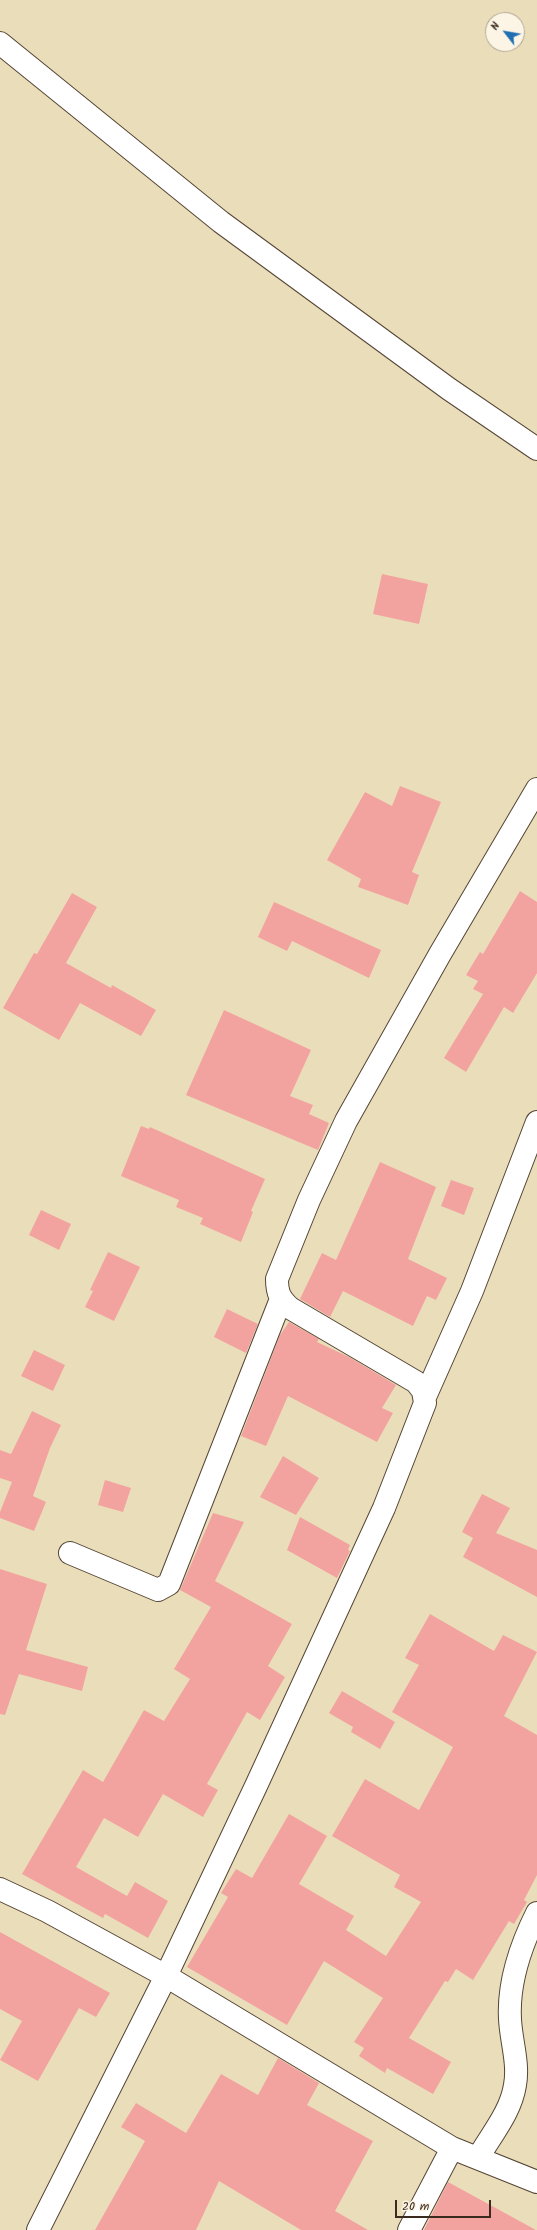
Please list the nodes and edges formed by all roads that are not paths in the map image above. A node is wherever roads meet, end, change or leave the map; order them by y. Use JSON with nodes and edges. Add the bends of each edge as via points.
{"nodes":[{"id":1,"x":0,"y":43,"type":"edge"},
{"id":2,"x":537,"y":449,"type":"edge"},
{"id":3,"x":537,"y":789,"type":"edge"},
{"id":4,"x":537,"y":1122,"type":"edge"},
{"id":5,"x":281,"y":1299,"type":"junction"},
{"id":6,"x":425,"y":1397,"type":"junction"},
{"id":7,"x":70,"y":1552,"type":"dead end"},
{"id":8,"x":0,"y":1889,"type":"edge"},
{"id":9,"x":537,"y":1913,"type":"edge"},
{"id":10,"x":166,"y":1976,"type":"junction"},
{"id":11,"x":452,"y":2148,"type":"junction"},
{"id":12,"x":478,"y":2158,"type":"junction"},
{"id":13,"x":537,"y":2182,"type":"edge"},
{"id":14,"x":38,"y":2230,"type":"edge"},
{"id":15,"x":409,"y":2230,"type":"edge"}],
"edges":[{"from":1,"to":2,"type":"street","via":[[221,222],[443,384]]},
{"from":3,"to":5,"type":"street","via":[[346,1120],[277,1279]]},
{"from":4,"to":6,"type":"street","via":[[472,1291]]},
{"from":5,"to":6,"type":"street","via":[[290,1308],[416,1382]]},
{"from":5,"to":7,"type":"street","via":[[169,1584],[158,1590]]},
{"from":6,"to":10,"type":"street","via":[[425,1403],[384,1508]]},
{"from":8,"to":10,"type":"street","via":[[47,1911]]},
{"from":9,"to":12,"type":"street","via":[[519,1957],[510,2005],[516,2084],[510,2104]]},
{"from":10,"to":11,"type":"street"},
{"from":10,"to":14,"type":"street"},
{"from":11,"to":12,"type":"street"},
{"from":11,"to":15,"type":"street"},
{"from":12,"to":13,"type":"street"}]}
